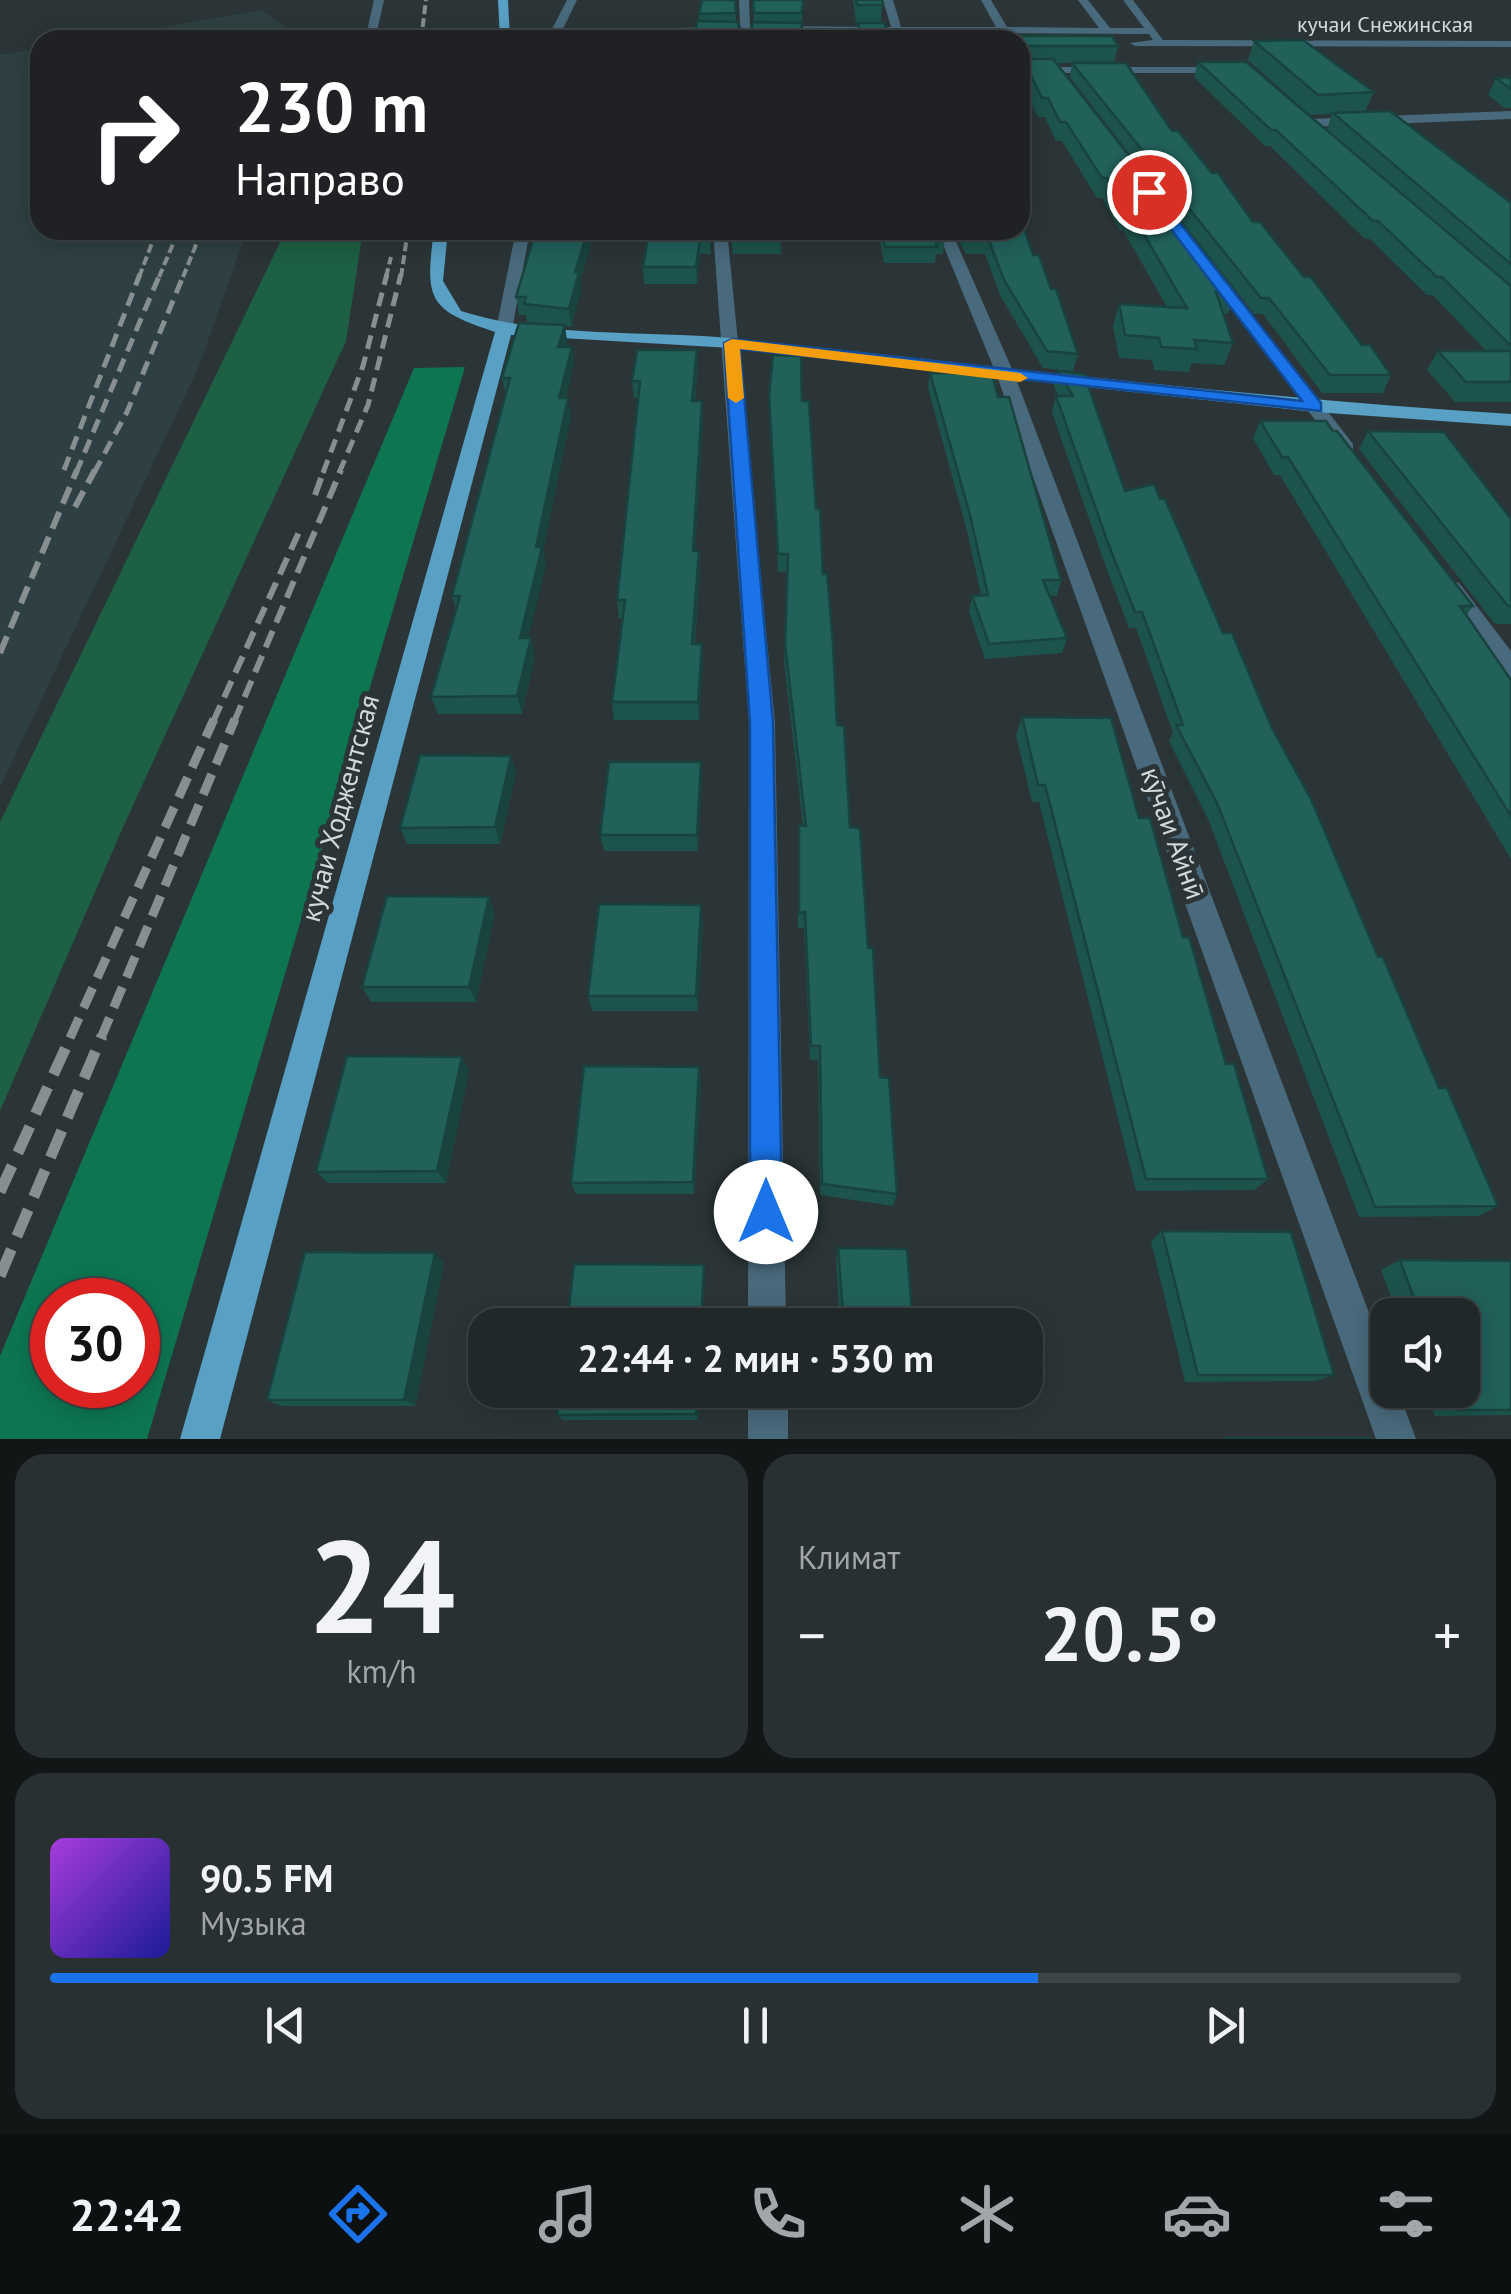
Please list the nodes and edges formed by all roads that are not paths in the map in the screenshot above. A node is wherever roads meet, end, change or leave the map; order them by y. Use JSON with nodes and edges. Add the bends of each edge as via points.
{"nodes":[{"id":1,"x":379,"y":0,"type":"edge"},
{"id":2,"x":503,"y":0,"type":"edge"},
{"id":3,"x":572,"y":0,"type":"edge"},
{"id":4,"x":744,"y":0,"type":"edge"},
{"id":5,"x":888,"y":0,"type":"edge"},
{"id":6,"x":986,"y":0,"type":"edge"},
{"id":7,"x":1084,"y":0,"type":"edge"},
{"id":8,"x":1128,"y":0,"type":"edge"},
{"id":9,"x":648,"y":29,"type":"dead end"},
{"id":10,"x":372,"y":30,"type":"edge"},
{"id":11,"x":505,"y":30,"type":"edge"},
{"id":12,"x":557,"y":30,"type":"edge"},
{"id":13,"x":667,"y":30,"type":"edge"},
{"id":14,"x":744,"y":30,"type":"edge"},
{"id":15,"x":897,"y":30,"type":"edge"},
{"id":16,"x":1009,"y":30,"type":"edge"},
{"id":17,"x":1107,"y":31,"type":"junction"},
{"id":18,"x":1152,"y":32,"type":"junction"},
{"id":19,"x":1030,"y":35,"type":"edge"},
{"id":20,"x":1030,"y":37,"type":"edge"},
{"id":21,"x":1162,"y":43,"type":"junction"},
{"id":22,"x":1218,"y":44,"type":"junction"},
{"id":23,"x":1511,"y":44,"type":"edge"},
{"id":24,"x":1030,"y":72,"type":"edge"},
{"id":25,"x":1298,"y":112,"type":"edge"},
{"id":26,"x":1511,"y":115,"type":"edge"},
{"id":27,"x":1310,"y":123,"type":"junction"},
{"id":28,"x":1325,"y":136,"type":"edge"},
{"id":29,"x":440,"y":240,"type":"edge"},
{"id":30,"x":521,"y":240,"type":"edge"},
{"id":31,"x":721,"y":240,"type":"edge"},
{"id":32,"x":948,"y":240,"type":"edge"},
{"id":33,"x":1197,"y":254,"type":"edge"},
{"id":34,"x":504,"y":330,"type":"junction"},
{"id":35,"x":732,"y":343,"type":"junction"},
{"id":36,"x":1006,"y":376,"type":"junction"},
{"id":37,"x":1315,"y":407,"type":"junction"},
{"id":38,"x":1511,"y":420,"type":"edge"},
{"id":39,"x":1361,"y":468,"type":"edge"},
{"id":40,"x":1442,"y":576,"type":"edge"},
{"id":41,"x":1511,"y":668,"type":"edge"},
{"id":42,"x":767,"y":1308,"type":"edge"},
{"id":43,"x":768,"y":1408,"type":"edge"},
{"id":44,"x":200,"y":1439,"type":"edge"},
{"id":45,"x":768,"y":1439,"type":"edge"},
{"id":46,"x":1396,"y":1439,"type":"edge"}],
"edges":[{"from":1,"to":10,"type":"street"},
{"from":2,"to":11,"type":"main road"},
{"from":3,"to":12,"type":"street"},
{"from":4,"to":14,"type":"street"},
{"from":5,"to":15,"type":"street"},
{"from":6,"to":16,"type":"street"},
{"from":7,"to":17,"type":"street"},
{"from":8,"to":18,"type":"street"},
{"from":9,"to":13,"type":"street"},
{"from":17,"to":18,"type":"street"},
{"from":17,"to":19,"type":"street"},
{"from":18,"to":21,"type":"street"},
{"from":20,"to":21,"type":"street","name":"кучаи Снежинская"},
{"from":21,"to":22,"type":"street","name":"кучаи Снежинская"},
{"from":22,"to":23,"type":"street","name":"кучаи Снежинская"},
{"from":22,"to":24,"type":"street","via":[[1248,70],[1060,78]]},
{"from":25,"to":27,"type":"street"},
{"from":26,"to":27,"type":"street"},
{"from":27,"to":28,"type":"street"},
{"from":29,"to":34,"type":"main road","via":[[435,281],[455,314]]},
{"from":30,"to":34,"type":"street"},
{"from":31,"to":35,"type":"street"},
{"from":32,"to":36,"type":"street","name":"кӯчаи Айнӣ"},
{"from":33,"to":37,"type":"street"},
{"from":34,"to":35,"type":"main road"},
{"from":34,"to":44,"type":"main road","name":"кучаи Ходжентская"},
{"from":35,"to":36,"type":"main road"},
{"from":35,"to":42,"type":"street","via":[[762,723]]},
{"from":36,"to":37,"type":"main road"},
{"from":36,"to":46,"type":"street","name":"кӯчаи Айнӣ"},
{"from":37,"to":38,"type":"main road"},
{"from":37,"to":39,"type":"street"},
{"from":40,"to":41,"type":"street"},
{"from":43,"to":45,"type":"street"}]}
